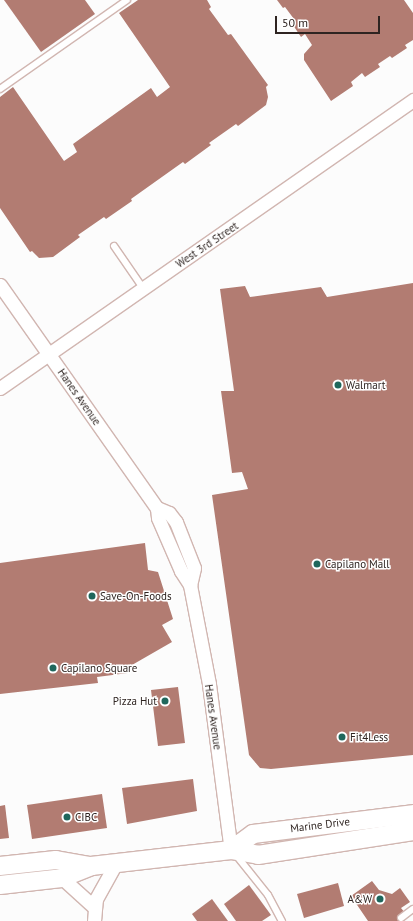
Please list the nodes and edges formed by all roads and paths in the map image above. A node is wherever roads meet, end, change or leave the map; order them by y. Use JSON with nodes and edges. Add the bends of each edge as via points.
{"nodes":[{"id":1,"x":127,"y":0,"type":"edge"},
{"id":2,"x":0,"y":89,"type":"edge"},
{"id":3,"x":413,"y":100,"type":"edge"},
{"id":4,"x":114,"y":246,"type":"dead end"},
{"id":5,"x":0,"y":285,"type":"edge"},
{"id":6,"x":143,"y":288,"type":"junction"},
{"id":7,"x":49,"y":354,"type":"junction"},
{"id":8,"x":0,"y":388,"type":"edge"},
{"id":9,"x":413,"y":814,"type":"edge"},
{"id":10,"x":413,"y":831,"type":"edge"},
{"id":11,"x":231,"y":850,"type":"junction"},
{"id":12,"x":116,"y":863,"type":"junction"},
{"id":13,"x":0,"y":866,"type":"edge"},
{"id":14,"x":91,"y":866,"type":"junction"},
{"id":15,"x":62,"y":878,"type":"junction"},
{"id":16,"x":0,"y":885,"type":"edge"},
{"id":17,"x":94,"y":907,"type":"junction"},
{"id":18,"x":413,"y":909,"type":"edge"},
{"id":19,"x":401,"y":918,"type":"dead end"},
{"id":20,"x":94,"y":921,"type":"edge"},
{"id":21,"x":282,"y":921,"type":"edge"}],
"edges":[{"from":1,"to":2,"type":"lane"},
{"from":3,"to":6,"type":"street","name":"West 3rd Street"},
{"from":4,"to":6,"type":"lane"},
{"from":5,"to":7,"type":"street","name":"Hanes Avenue"},
{"from":6,"to":7,"type":"street","name":"West 3rd Street"},
{"from":7,"to":8,"type":"street","name":"West 3rd Street"},
{"from":7,"to":11,"type":"street","name":"Hanes Avenue","via":[[158,508],[169,512],[184,536],[194,568],[190,585],[209,684]]},
{"from":9,"to":11,"type":"main road","name":"Marine Drive","via":[[253,834]]},
{"from":10,"to":11,"type":"main road","name":"Marine Drive","via":[[258,855]]},
{"from":11,"to":12,"type":"main road","name":"Marine Drive"},
{"from":11,"to":21,"type":"lane","via":[[251,872]]},
{"from":12,"to":14,"type":"main road","name":"Marine Drive"},
{"from":12,"to":17,"type":"street","via":[[99,892]]},
{"from":13,"to":14,"type":"main road","name":"Marine Drive","via":[[56,860]]},
{"from":14,"to":15,"type":"main road","name":"Marine Drive"},
{"from":15,"to":16,"type":"main road","name":"Marine Drive"},
{"from":15,"to":17,"type":"street"},
{"from":17,"to":20,"type":"street"},
{"from":18,"to":19,"type":"lane"}]}
